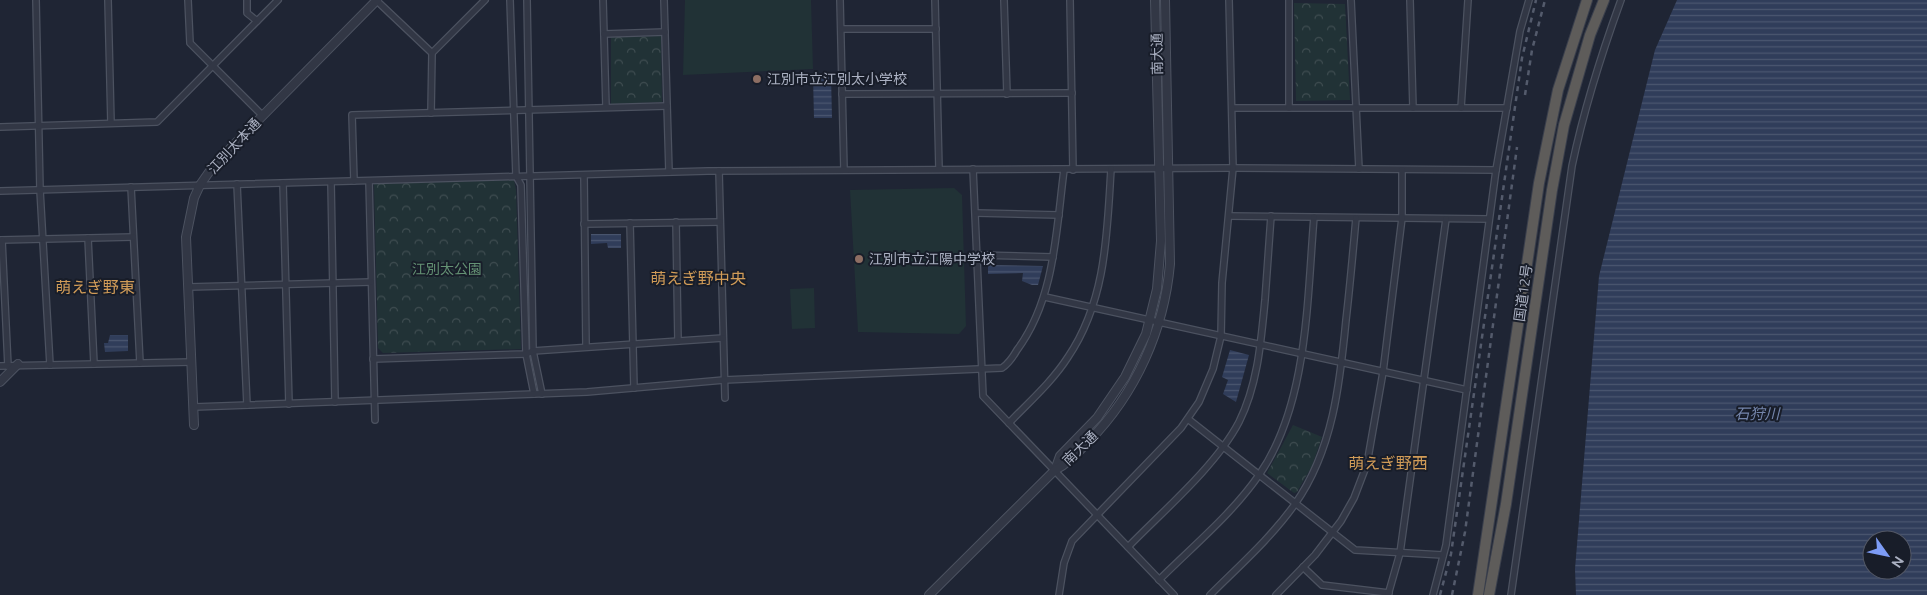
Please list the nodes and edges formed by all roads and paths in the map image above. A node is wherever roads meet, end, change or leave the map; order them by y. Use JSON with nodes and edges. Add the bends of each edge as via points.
{"nodes":[{"id":1,"x":36,"y":0,"type":"edge"},
{"id":2,"x":108,"y":0,"type":"edge"},
{"id":3,"x":188,"y":0,"type":"edge"},
{"id":4,"x":247,"y":0,"type":"edge"},
{"id":5,"x":278,"y":0,"type":"edge"},
{"id":6,"x":377,"y":0,"type":"edge"},
{"id":7,"x":485,"y":0,"type":"edge"},
{"id":8,"x":510,"y":0,"type":"edge"},
{"id":9,"x":527,"y":0,"type":"edge"},
{"id":10,"x":602,"y":0,"type":"edge"},
{"id":11,"x":664,"y":0,"type":"edge"},
{"id":12,"x":840,"y":0,"type":"edge"},
{"id":13,"x":936,"y":0,"type":"edge"},
{"id":14,"x":1004,"y":0,"type":"edge"},
{"id":15,"x":1070,"y":0,"type":"edge"},
{"id":16,"x":1156,"y":0,"type":"edge"},
{"id":17,"x":1165,"y":0,"type":"edge"},
{"id":18,"x":1229,"y":0,"type":"edge"},
{"id":19,"x":1289,"y":0,"type":"edge"},
{"id":20,"x":1351,"y":0,"type":"edge"},
{"id":21,"x":1410,"y":0,"type":"edge"},
{"id":22,"x":1468,"y":0,"type":"edge"},
{"id":23,"x":1529,"y":0,"type":"edge"},
{"id":24,"x":1587,"y":0,"type":"edge"},
{"id":25,"x":1604,"y":0,"type":"edge"},
{"id":26,"x":1621,"y":0,"type":"edge"},
{"id":27,"x":257,"y":21,"type":"junction"},
{"id":28,"x":841,"y":29,"type":"junction"},
{"id":29,"x":936,"y":29,"type":"junction"},
{"id":30,"x":666,"y":32,"type":"junction"},
{"id":31,"x":604,"y":34,"type":"junction"},
{"id":32,"x":432,"y":53,"type":"junction"},
{"id":33,"x":213,"y":66,"type":"junction"},
{"id":34,"x":937,"y":93,"type":"junction"},
{"id":35,"x":1072,"y":93,"type":"junction"},
{"id":36,"x":842,"y":94,"type":"junction"},
{"id":37,"x":1007,"y":94,"type":"junction"},
{"id":38,"x":667,"y":106,"type":"junction"},
{"id":39,"x":606,"y":107,"type":"junction"},
{"id":40,"x":1232,"y":108,"type":"junction"},
{"id":41,"x":1289,"y":108,"type":"junction"},
{"id":42,"x":1356,"y":108,"type":"junction"},
{"id":43,"x":1413,"y":108,"type":"junction"},
{"id":44,"x":1461,"y":108,"type":"junction"},
{"id":45,"x":1506,"y":108,"type":"junction"},
{"id":46,"x":514,"y":110,"type":"junction"},
{"id":47,"x":530,"y":110,"type":"junction"},
{"id":48,"x":431,"y":113,"type":"junction"},
{"id":49,"x":263,"y":116,"type":"junction"},
{"id":50,"x":111,"y":123,"type":"junction"},
{"id":51,"x":38,"y":126,"type":"junction"},
{"id":52,"x":0,"y":127,"type":"edge"},
{"id":53,"x":1233,"y":168,"type":"junction"},
{"id":54,"x":939,"y":169,"type":"junction"},
{"id":55,"x":973,"y":169,"type":"junction"},
{"id":56,"x":1111,"y":169,"type":"junction"},
{"id":57,"x":1159,"y":169,"type":"junction"},
{"id":58,"x":1168,"y":169,"type":"junction"},
{"id":59,"x":1359,"y":169,"type":"junction"},
{"id":60,"x":844,"y":170,"type":"junction"},
{"id":61,"x":1064,"y":170,"type":"junction"},
{"id":62,"x":1073,"y":170,"type":"junction"},
{"id":63,"x":1402,"y":170,"type":"junction"},
{"id":64,"x":1496,"y":170,"type":"junction"},
{"id":65,"x":719,"y":171,"type":"junction"},
{"id":66,"x":669,"y":172,"type":"junction"},
{"id":67,"x":584,"y":175,"type":"junction"},
{"id":68,"x":516,"y":176,"type":"junction"},
{"id":69,"x":531,"y":176,"type":"junction"},
{"id":70,"x":354,"y":181,"type":"junction"},
{"id":71,"x":369,"y":181,"type":"junction"},
{"id":72,"x":331,"y":182,"type":"junction"},
{"id":73,"x":283,"y":183,"type":"junction"},
{"id":74,"x":238,"y":184,"type":"junction"},
{"id":75,"x":200,"y":185,"type":"junction"},
{"id":76,"x":131,"y":187,"type":"junction"},
{"id":77,"x":40,"y":190,"type":"junction"},
{"id":78,"x":0,"y":191,"type":"edge"},
{"id":79,"x":976,"y":213,"type":"junction"},
{"id":80,"x":1059,"y":215,"type":"junction"},
{"id":81,"x":1229,"y":216,"type":"junction"},
{"id":82,"x":1272,"y":216,"type":"junction"},
{"id":83,"x":1314,"y":217,"type":"junction"},
{"id":84,"x":1356,"y":218,"type":"junction"},
{"id":85,"x":1402,"y":218,"type":"junction"},
{"id":86,"x":1446,"y":219,"type":"junction"},
{"id":87,"x":1490,"y":219,"type":"junction"},
{"id":88,"x":676,"y":222,"type":"junction"},
{"id":89,"x":720,"y":222,"type":"junction"},
{"id":90,"x":630,"y":223,"type":"junction"},
{"id":91,"x":584,"y":224,"type":"junction"},
{"id":92,"x":134,"y":236,"type":"junction"},
{"id":93,"x":88,"y":238,"type":"junction"},
{"id":94,"x":43,"y":239,"type":"junction"},
{"id":95,"x":1,"y":240,"type":"edge"},
{"id":96,"x":977,"y":255,"type":"junction"},
{"id":97,"x":1053,"y":257,"type":"junction"},
{"id":98,"x":371,"y":282,"type":"junction"},
{"id":99,"x":333,"y":283,"type":"junction"},
{"id":100,"x":284,"y":284,"type":"junction"},
{"id":101,"x":242,"y":286,"type":"junction"},
{"id":102,"x":188,"y":287,"type":"junction"},
{"id":103,"x":1045,"y":297,"type":"junction"},
{"id":104,"x":1093,"y":308,"type":"junction"},
{"id":105,"x":1150,"y":320,"type":"junction"},
{"id":106,"x":1159,"y":322,"type":"junction"},
{"id":107,"x":1220,"y":336,"type":"junction"},
{"id":108,"x":723,"y":338,"type":"junction"},
{"id":109,"x":678,"y":341,"type":"junction"},
{"id":110,"x":633,"y":344,"type":"junction"},
{"id":111,"x":1261,"y":345,"type":"junction"},
{"id":112,"x":586,"y":348,"type":"junction"},
{"id":113,"x":533,"y":351,"type":"junction"},
{"id":114,"x":526,"y":354,"type":"junction"},
{"id":115,"x":1302,"y":354,"type":"junction"},
{"id":116,"x":373,"y":359,"type":"junction"},
{"id":117,"x":192,"y":362,"type":"junction"},
{"id":118,"x":140,"y":363,"type":"junction"},
{"id":119,"x":1342,"y":363,"type":"junction"},
{"id":120,"x":18,"y":364,"type":"junction"},
{"id":121,"x":94,"y":364,"type":"junction"},
{"id":122,"x":50,"y":365,"type":"junction"},
{"id":123,"x":0,"y":366,"type":"edge"},
{"id":124,"x":8,"y":366,"type":"junction"},
{"id":125,"x":982,"y":369,"type":"junction"},
{"id":126,"x":1383,"y":372,"type":"junction"},
{"id":127,"x":724,"y":380,"type":"junction"},
{"id":128,"x":1424,"y":381,"type":"junction"},
{"id":129,"x":0,"y":382,"type":"edge"},
{"id":130,"x":634,"y":388,"type":"junction"},
{"id":131,"x":1467,"y":390,"type":"junction"},
{"id":132,"x":534,"y":394,"type":"junction"},
{"id":133,"x":542,"y":394,"type":"junction"},
{"id":134,"x":725,"y":398,"type":"dead end"},
{"id":135,"x":375,"y":400,"type":"junction"},
{"id":136,"x":336,"y":402,"type":"junction"},
{"id":137,"x":288,"y":404,"type":"junction"},
{"id":138,"x":247,"y":405,"type":"junction"},
{"id":139,"x":194,"y":407,"type":"junction"},
{"id":140,"x":1188,"y":419,"type":"junction"},
{"id":141,"x":375,"y":420,"type":"dead end"},
{"id":142,"x":1009,"y":423,"type":"junction"},
{"id":143,"x":194,"y":425,"type":"dead end"},
{"id":144,"x":1223,"y":446,"type":"junction"},
{"id":145,"x":1055,"y":470,"type":"junction"},
{"id":146,"x":1260,"y":475,"type":"junction"},
{"id":147,"x":1296,"y":503,"type":"junction"},
{"id":148,"x":1096,"y":514,"type":"junction"},
{"id":149,"x":1333,"y":532,"type":"junction"},
{"id":150,"x":1128,"y":547,"type":"junction"},
{"id":151,"x":1400,"y":553,"type":"junction"},
{"id":152,"x":1443,"y":555,"type":"junction"},
{"id":153,"x":1303,"y":567,"type":"junction"},
{"id":154,"x":1159,"y":580,"type":"junction"},
{"id":155,"x":1388,"y":594,"type":"edge"},
{"id":156,"x":929,"y":595,"type":"edge"},
{"id":157,"x":1059,"y":595,"type":"edge"},
{"id":158,"x":1174,"y":595,"type":"edge"},
{"id":159,"x":1210,"y":595,"type":"edge"},
{"id":160,"x":1276,"y":595,"type":"edge"},
{"id":161,"x":1434,"y":595,"type":"edge"},
{"id":162,"x":1478,"y":595,"type":"edge"},
{"id":163,"x":1490,"y":595,"type":"edge"},
{"id":164,"x":1511,"y":595,"type":"edge"}],
"edges":[{"from":1,"to":51,"type":"street"},
{"from":2,"to":50,"type":"street"},
{"from":3,"to":33,"type":"street","via":[[190,43]]},
{"from":4,"to":27,"type":"street","via":[[247,13]]},
{"from":5,"to":27,"type":"street"},
{"from":6,"to":32,"type":"street"},
{"from":6,"to":49,"type":"street","name":"江別太本通"},
{"from":7,"to":32,"type":"street"},
{"from":8,"to":46,"type":"street"},
{"from":9,"to":47,"type":"street"},
{"from":10,"to":31,"type":"street"},
{"from":11,"to":30,"type":"street"},
{"from":12,"to":28,"type":"street"},
{"from":13,"to":29,"type":"street"},
{"from":14,"to":37,"type":"street"},
{"from":15,"to":35,"type":"street"},
{"from":16,"to":57,"type":"street","name":"南大通"},
{"from":17,"to":58,"type":"street","name":"南大通"},
{"from":18,"to":40,"type":"street"},
{"from":19,"to":41,"type":"street"},
{"from":20,"to":42,"type":"street"},
{"from":21,"to":43,"type":"street"},
{"from":22,"to":44,"type":"street"},
{"from":23,"to":45,"type":"street"},
{"from":24,"to":162,"type":"highway","name":"国道12号","via":[[1558,90],[1538,183]]},
{"from":25,"to":163,"type":"highway","name":"国道12号","via":[[1564,125]]},
{"from":26,"to":164,"type":"street","via":[[1600,56],[1572,166]]},
{"from":27,"to":33,"type":"street"},
{"from":28,"to":29,"type":"street"},
{"from":28,"to":36,"type":"street"},
{"from":29,"to":34,"type":"street"},
{"from":30,"to":31,"type":"street"},
{"from":30,"to":38,"type":"street"},
{"from":31,"to":39,"type":"street"},
{"from":32,"to":48,"type":"street"},
{"from":33,"to":49,"type":"street"},
{"from":33,"to":50,"type":"street","via":[[157,122]]},
{"from":34,"to":36,"type":"street"},
{"from":34,"to":37,"type":"street"},
{"from":34,"to":54,"type":"street"},
{"from":35,"to":37,"type":"street"},
{"from":35,"to":62,"type":"street"},
{"from":36,"to":60,"type":"street"},
{"from":38,"to":39,"type":"street"},
{"from":38,"to":66,"type":"street"},
{"from":39,"to":47,"type":"street"},
{"from":40,"to":41,"type":"street"},
{"from":40,"to":53,"type":"street"},
{"from":41,"to":42,"type":"street"},
{"from":42,"to":43,"type":"street"},
{"from":42,"to":59,"type":"street"},
{"from":43,"to":44,"type":"street"},
{"from":44,"to":45,"type":"street"},
{"from":45,"to":64,"type":"street"},
{"from":46,"to":47,"type":"street"},
{"from":46,"to":48,"type":"street"},
{"from":46,"to":68,"type":"street"},
{"from":47,"to":69,"type":"street"},
{"from":48,"to":70,"type":"street","via":[[352,115]]},
{"from":49,"to":75,"type":"street","name":"江別太本通","via":[[214,165]]},
{"from":50,"to":51,"type":"street"},
{"from":51,"to":52,"type":"street"},
{"from":51,"to":77,"type":"street"},
{"from":53,"to":58,"type":"street"},
{"from":53,"to":59,"type":"street"},
{"from":53,"to":81,"type":"street"},
{"from":54,"to":55,"type":"street"},
{"from":54,"to":60,"type":"street"},
{"from":55,"to":61,"type":"street"},
{"from":55,"to":79,"type":"street"},
{"from":56,"to":57,"type":"street"},
{"from":56,"to":62,"type":"street"},
{"from":56,"to":104,"type":"street","via":[[1106,253]]},
{"from":57,"to":58,"type":"street"},
{"from":57,"to":105,"type":"street","name":"南大通","via":[[1160,266]]},
{"from":58,"to":106,"type":"street","name":"南大通","via":[[1170,264]]},
{"from":59,"to":63,"type":"street"},
{"from":60,"to":65,"type":"street"},
{"from":61,"to":62,"type":"street"},
{"from":61,"to":80,"type":"street"},
{"from":63,"to":64,"type":"street"},
{"from":63,"to":85,"type":"street"},
{"from":64,"to":87,"type":"street"},
{"from":65,"to":66,"type":"street"},
{"from":65,"to":89,"type":"street"},
{"from":66,"to":67,"type":"street"},
{"from":67,"to":69,"type":"street"},
{"from":67,"to":91,"type":"street"},
{"from":68,"to":69,"type":"street"},
{"from":68,"to":71,"type":"street"},
{"from":68,"to":114,"type":"street","via":[[521,185]]},
{"from":69,"to":113,"type":"street"},
{"from":70,"to":71,"type":"street"},
{"from":70,"to":72,"type":"street"},
{"from":71,"to":98,"type":"street"},
{"from":72,"to":73,"type":"street"},
{"from":72,"to":99,"type":"street"},
{"from":73,"to":74,"type":"street"},
{"from":73,"to":100,"type":"street"},
{"from":74,"to":75,"type":"street"},
{"from":74,"to":101,"type":"street"},
{"from":75,"to":76,"type":"street"},
{"from":75,"to":102,"type":"street","name":"江別太本通","via":[[186,237]]},
{"from":76,"to":77,"type":"street"},
{"from":76,"to":92,"type":"street"},
{"from":77,"to":78,"type":"street"},
{"from":77,"to":94,"type":"street"},
{"from":79,"to":80,"type":"street"},
{"from":79,"to":96,"type":"street"},
{"from":80,"to":97,"type":"street"},
{"from":81,"to":82,"type":"street"},
{"from":81,"to":107,"type":"street"},
{"from":82,"to":83,"type":"street"},
{"from":82,"to":111,"type":"street"},
{"from":83,"to":84,"type":"street"},
{"from":83,"to":115,"type":"street"},
{"from":84,"to":85,"type":"street"},
{"from":84,"to":119,"type":"street"},
{"from":85,"to":86,"type":"street"},
{"from":85,"to":126,"type":"street"},
{"from":86,"to":87,"type":"street"},
{"from":86,"to":128,"type":"street"},
{"from":87,"to":131,"type":"street"},
{"from":88,"to":89,"type":"street"},
{"from":88,"to":90,"type":"street"},
{"from":88,"to":109,"type":"street"},
{"from":89,"to":108,"type":"street"},
{"from":90,"to":91,"type":"street"},
{"from":90,"to":110,"type":"street"},
{"from":91,"to":112,"type":"street"},
{"from":92,"to":93,"type":"street"},
{"from":92,"to":118,"type":"street"},
{"from":93,"to":94,"type":"street"},
{"from":93,"to":121,"type":"street"},
{"from":94,"to":95,"type":"street"},
{"from":94,"to":122,"type":"street"},
{"from":95,"to":124,"type":"street"},
{"from":96,"to":97,"type":"street"},
{"from":96,"to":125,"type":"street"},
{"from":97,"to":103,"type":"street"},
{"from":98,"to":99,"type":"street"},
{"from":98,"to":116,"type":"street"},
{"from":99,"to":100,"type":"street"},
{"from":99,"to":136,"type":"street"},
{"from":100,"to":101,"type":"street"},
{"from":100,"to":137,"type":"street"},
{"from":101,"to":102,"type":"street"},
{"from":101,"to":138,"type":"street"},
{"from":102,"to":117,"type":"street","name":"江別太本通"},
{"from":103,"to":104,"type":"street"},
{"from":103,"to":125,"type":"street","via":[[1027,336],[1007,364],[1002,368]]},
{"from":104,"to":105,"type":"street"},
{"from":104,"to":142,"type":"street","via":[[1064,364]]},
{"from":105,"to":106,"type":"street"},
{"from":105,"to":145,"type":"street","name":"南大通","via":[[1134,360],[1116,392],[1097,418],[1060,456]]},
{"from":106,"to":107,"type":"street"},
{"from":106,"to":145,"type":"street","name":"南大通","via":[[1143,364],[1120,404],[1067,464]]},
{"from":107,"to":111,"type":"street"},
{"from":107,"to":140,"type":"street","via":[[1209,382]]},
{"from":108,"to":109,"type":"street"},
{"from":108,"to":127,"type":"street"},
{"from":109,"to":110,"type":"street"},
{"from":110,"to":112,"type":"street"},
{"from":110,"to":130,"type":"street"},
{"from":111,"to":115,"type":"street"},
{"from":111,"to":144,"type":"street","via":[[1248,401]]},
{"from":112,"to":113,"type":"street"},
{"from":113,"to":114,"type":"street"},
{"from":113,"to":133,"type":"street"},
{"from":114,"to":116,"type":"street"},
{"from":114,"to":132,"type":"street"},
{"from":115,"to":119,"type":"street"},
{"from":115,"to":146,"type":"street","via":[[1284,429]]},
{"from":116,"to":135,"type":"street"},
{"from":117,"to":118,"type":"street"},
{"from":117,"to":139,"type":"street","name":"江別太本通"},
{"from":118,"to":121,"type":"street"},
{"from":119,"to":126,"type":"street"},
{"from":119,"to":147,"type":"street","via":[[1326,443]]},
{"from":120,"to":122,"type":"street"},
{"from":120,"to":124,"type":"street"},
{"from":120,"to":129,"type":"street"},
{"from":121,"to":122,"type":"street"},
{"from":123,"to":124,"type":"street"},
{"from":125,"to":127,"type":"street"},
{"from":125,"to":142,"type":"street","via":[[983,396]]},
{"from":126,"to":128,"type":"street"},
{"from":126,"to":149,"type":"street","via":[[1364,474]]},
{"from":127,"to":130,"type":"street"},
{"from":127,"to":134,"type":"street"},
{"from":128,"to":131,"type":"street"},
{"from":128,"to":151,"type":"street"},
{"from":130,"to":133,"type":"street"},
{"from":131,"to":152,"type":"street"},
{"from":132,"to":133,"type":"street"},
{"from":132,"to":135,"type":"street"},
{"from":135,"to":136,"type":"street"},
{"from":135,"to":141,"type":"street"},
{"from":136,"to":137,"type":"street"},
{"from":137,"to":138,"type":"street"},
{"from":138,"to":139,"type":"street"},
{"from":139,"to":143,"type":"street","name":"江別太本通"},
{"from":140,"to":144,"type":"street"},
{"from":140,"to":148,"type":"street"},
{"from":142,"to":145,"type":"street"},
{"from":144,"to":146,"type":"street"},
{"from":144,"to":150,"type":"street","via":[[1202,472]]},
{"from":145,"to":148,"type":"street"},
{"from":145,"to":156,"type":"street"},
{"from":146,"to":147,"type":"street"},
{"from":146,"to":154,"type":"street","via":[[1237,503]]},
{"from":147,"to":149,"type":"street"},
{"from":147,"to":159,"type":"street","via":[[1278,526]]},
{"from":148,"to":150,"type":"street"},
{"from":148,"to":157,"type":"street","via":[[1068,548]]},
{"from":149,"to":151,"type":"street","via":[[1355,550]]},
{"from":149,"to":153,"type":"street"},
{"from":150,"to":154,"type":"street"},
{"from":151,"to":152,"type":"street"},
{"from":151,"to":155,"type":"street"},
{"from":152,"to":161,"type":"street"},
{"from":153,"to":155,"type":"street","via":[[1322,586]]},
{"from":153,"to":160,"type":"street"},
{"from":154,"to":158,"type":"street"}]}
